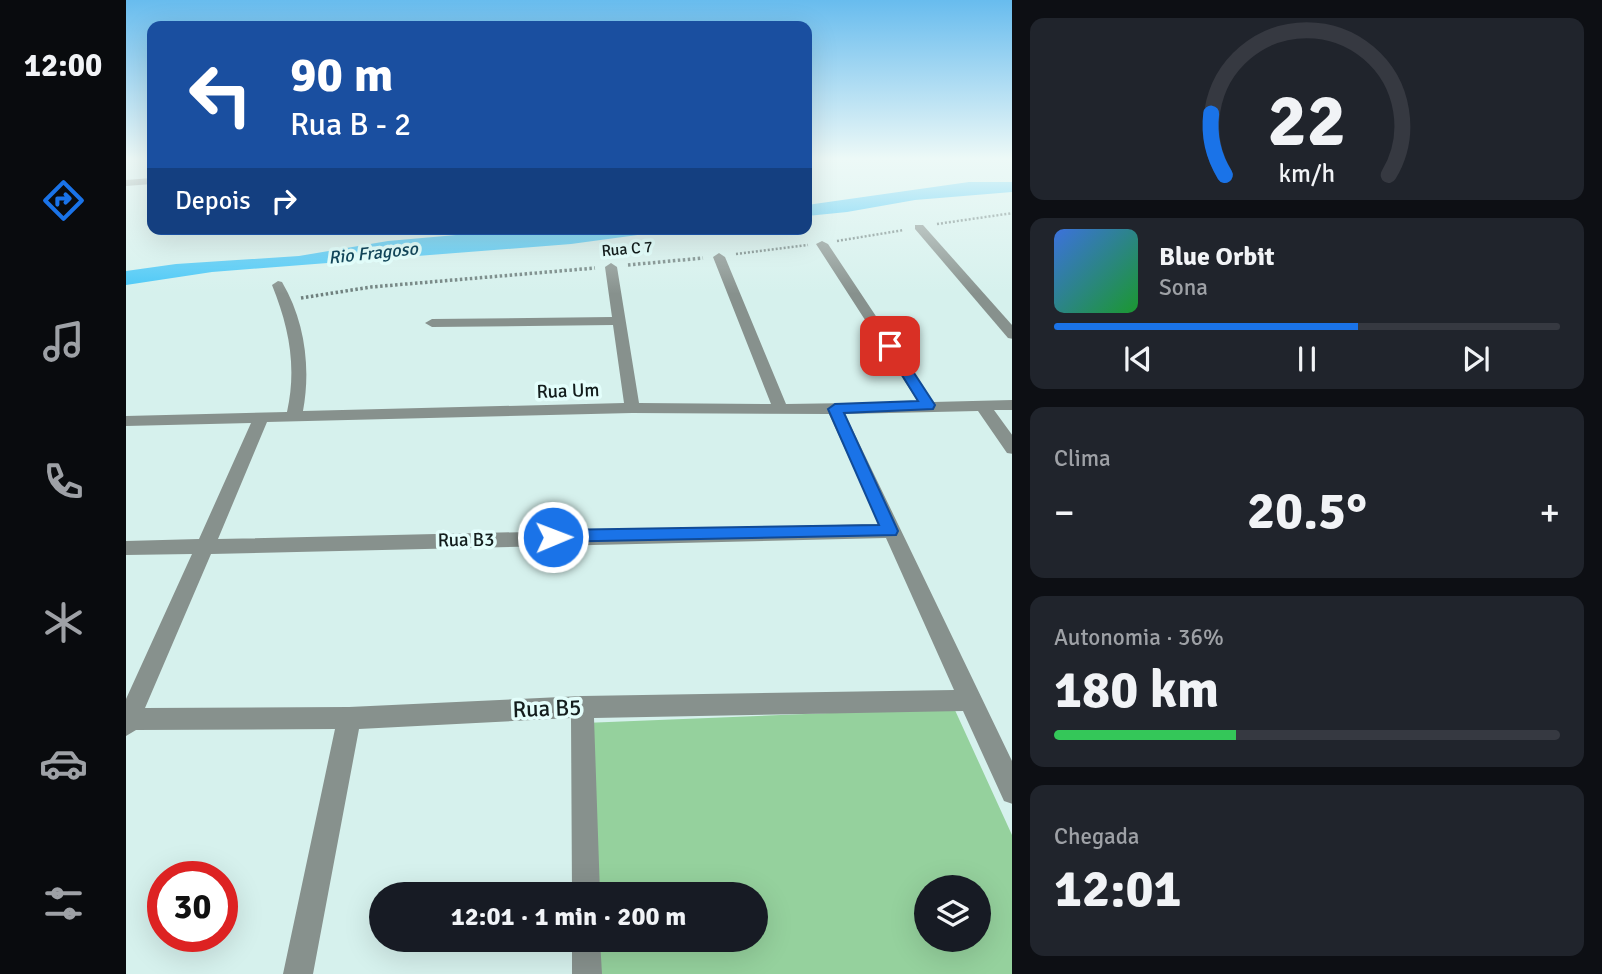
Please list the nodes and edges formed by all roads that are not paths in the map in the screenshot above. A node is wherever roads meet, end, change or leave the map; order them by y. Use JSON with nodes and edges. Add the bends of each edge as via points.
{"nodes":[{"id":1,"x":919,"y":227,"type":"road end"},
{"id":2,"x":822,"y":244,"type":"road end"},
{"id":3,"x":719,"y":257,"type":"road end"},
{"id":4,"x":611,"y":267,"type":"road end"},
{"id":5,"x":278,"y":285,"type":"dead end"},
{"id":6,"x":618,"y":321,"type":"junction"},
{"id":7,"x":432,"y":323,"type":"dead end"},
{"id":8,"x":1012,"y":335,"type":"edge"},
{"id":9,"x":928,"y":405,"type":"junction"},
{"id":10,"x":982,"y":405,"type":"junction"},
{"id":11,"x":1012,"y":405,"type":"edge"},
{"id":12,"x":780,"y":407,"type":"junction"},
{"id":13,"x":632,"y":408,"type":"junction"},
{"id":14,"x":835,"y":409,"type":"junction"},
{"id":15,"x":294,"y":418,"type":"junction"},
{"id":16,"x":261,"y":419,"type":"junction"},
{"id":17,"x":126,"y":421,"type":"edge"},
{"id":18,"x":1012,"y":449,"type":"edge"},
{"id":19,"x":890,"y":531,"type":"junction"},
{"id":20,"x":206,"y":546,"type":"junction"},
{"id":21,"x":126,"y":548,"type":"edge"},
{"id":22,"x":969,"y":700,"type":"junction"},
{"id":23,"x":582,"y":707,"type":"junction"},
{"id":24,"x":349,"y":718,"type":"junction"},
{"id":25,"x":127,"y":721,"type":"edge"},
{"id":26,"x":1012,"y":792,"type":"edge"},
{"id":27,"x":586,"y":882,"type":"edge"},
{"id":28,"x":586,"y":952,"type":"edge"},
{"id":29,"x":298,"y":974,"type":"edge"},
{"id":30,"x":587,"y":974,"type":"edge"}],
"edges":[{"from":1,"to":8,"type":"street"},
{"from":2,"to":9,"type":"street"},
{"from":3,"to":12,"type":"street"},
{"from":4,"to":6,"type":"street"},
{"from":5,"to":15,"type":"street","via":[[300,380]]},
{"from":6,"to":7,"type":"street"},
{"from":6,"to":13,"type":"street"},
{"from":9,"to":10,"type":"street","name":"Rua Um"},
{"from":9,"to":14,"type":"street","name":"Rua Um"},
{"from":10,"to":11,"type":"street","name":"Rua Um"},
{"from":10,"to":18,"type":"street"},
{"from":12,"to":13,"type":"street","name":"Rua Um"},
{"from":12,"to":14,"type":"street","name":"Rua Um"},
{"from":13,"to":15,"type":"street","name":"Rua Um"},
{"from":14,"to":19,"type":"street"},
{"from":15,"to":16,"type":"street","name":"Rua Um"},
{"from":16,"to":17,"type":"street","name":"Rua Um"},
{"from":16,"to":20,"type":"street"},
{"from":19,"to":20,"type":"street","name":"Rua B3"},
{"from":19,"to":22,"type":"street"},
{"from":20,"to":21,"type":"street","name":"Rua B3"},
{"from":20,"to":25,"type":"street"},
{"from":22,"to":23,"type":"street","name":"Rua B5"},
{"from":22,"to":26,"type":"street"},
{"from":23,"to":24,"type":"street","name":"Rua B5"},
{"from":23,"to":27,"type":"street"},
{"from":24,"to":25,"type":"street","name":"Rua B5"},
{"from":24,"to":29,"type":"street"},
{"from":28,"to":30,"type":"street"}]}
